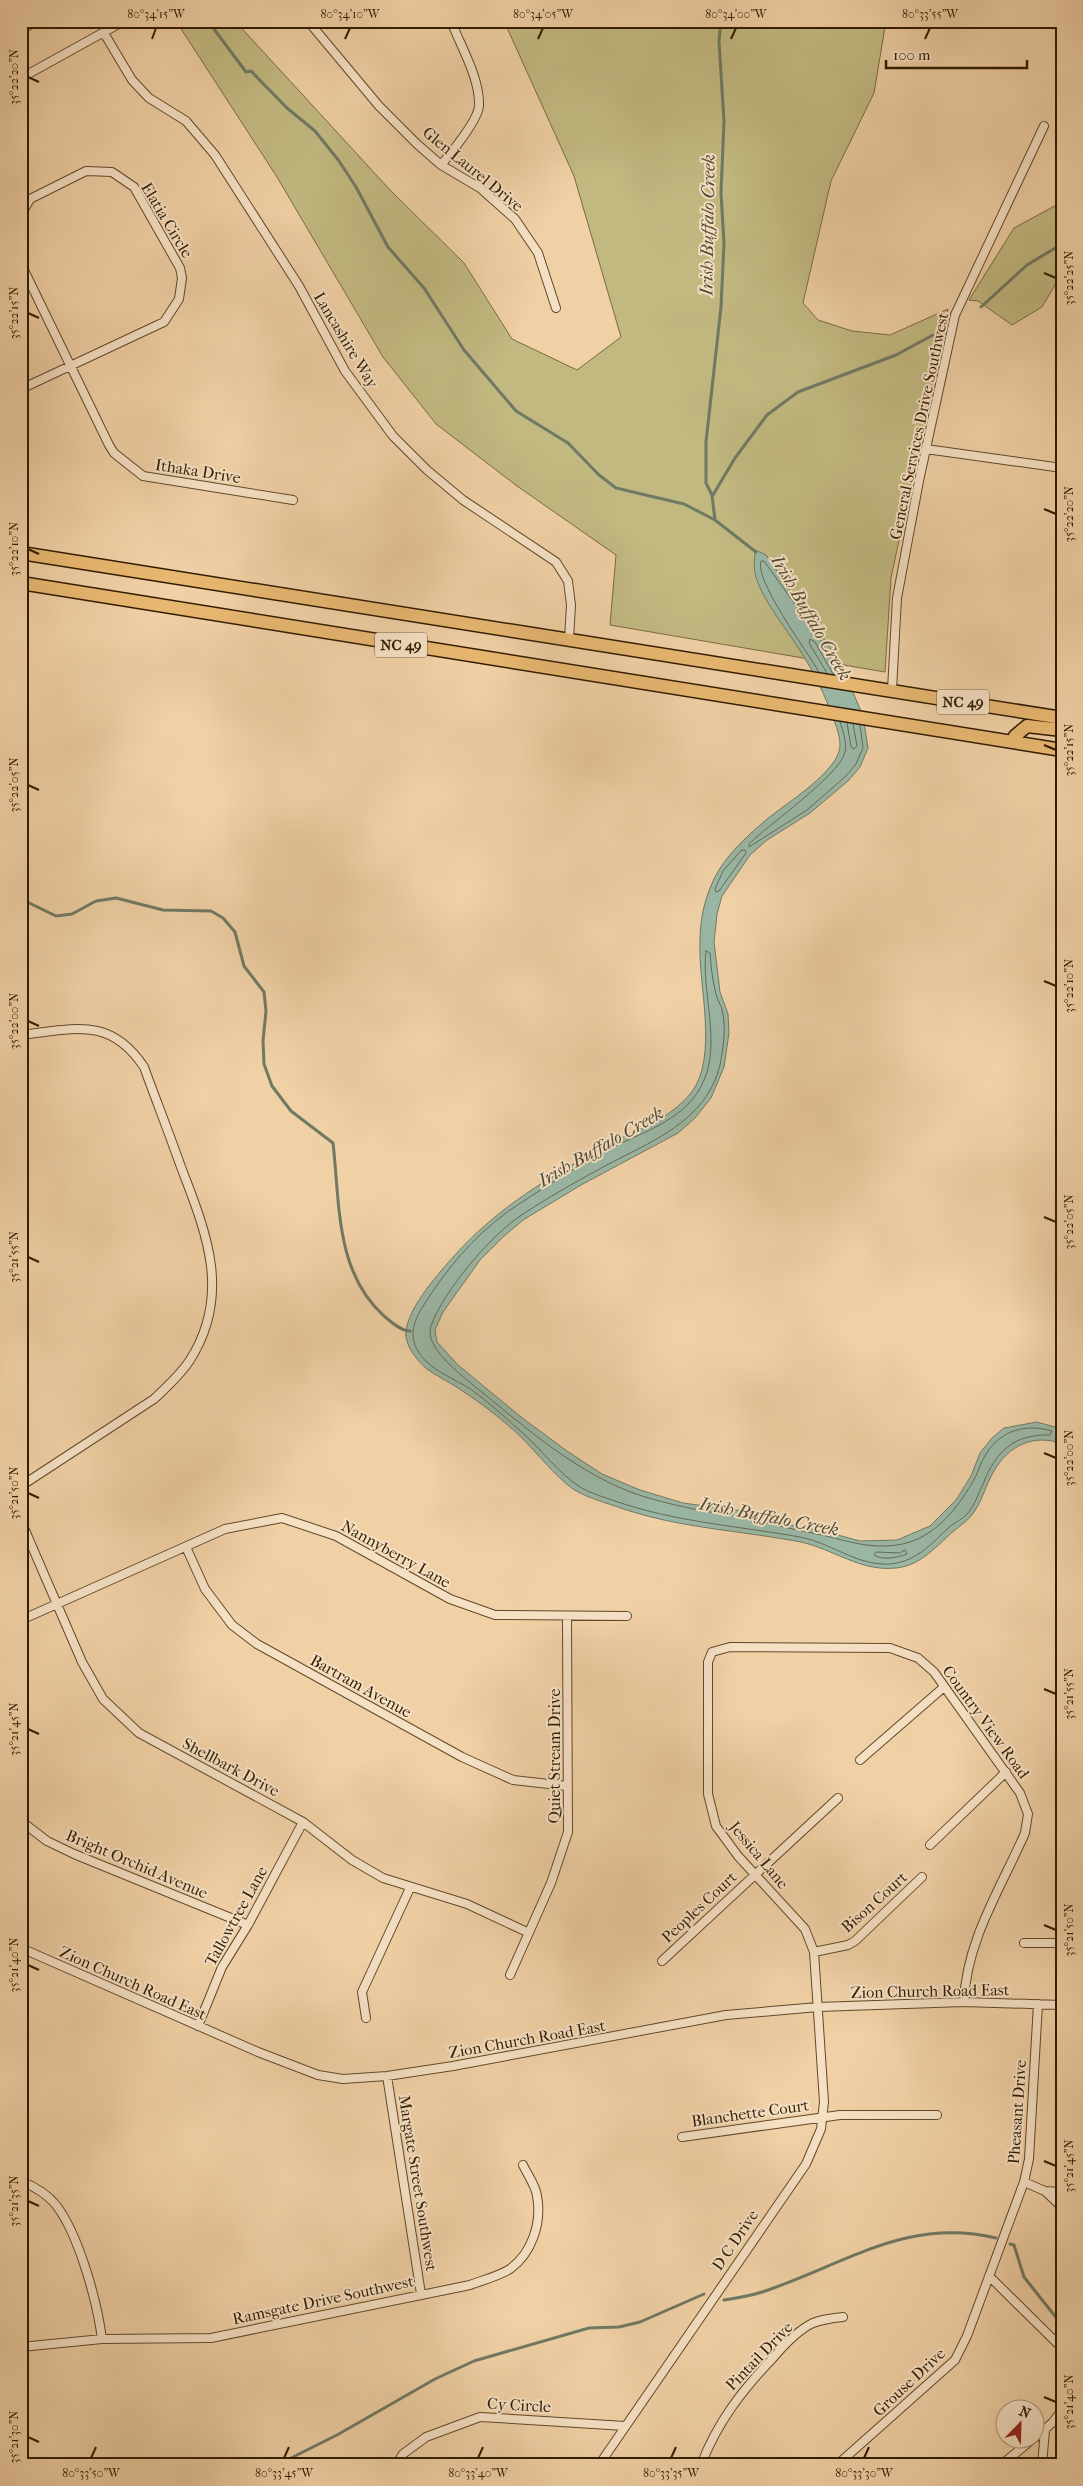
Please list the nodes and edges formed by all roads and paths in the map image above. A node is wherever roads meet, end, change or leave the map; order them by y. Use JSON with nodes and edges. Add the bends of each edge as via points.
{"nodes":[{"id":1,"x":124,"y":21,"type":"edge"},
{"id":2,"x":308,"y":21,"type":"edge"},
{"id":3,"x":451,"y":21,"type":"edge"},
{"id":4,"x":104,"y":33,"type":"junction"},
{"id":5,"x":21,"y":78,"type":"edge"},
{"id":6,"x":1044,"y":126,"type":"dead end"},
{"id":7,"x":441,"y":166,"type":"junction"},
{"id":8,"x":21,"y":214,"type":"edge"},
{"id":9,"x":21,"y":264,"type":"edge"},
{"id":10,"x":556,"y":308,"type":"dead end"},
{"id":11,"x":72,"y":365,"type":"junction"},
{"id":12,"x":21,"y":390,"type":"edge"},
{"id":13,"x":926,"y":449,"type":"junction"},
{"id":14,"x":1062,"y":468,"type":"edge"},
{"id":15,"x":293,"y":500,"type":"dead end"},
{"id":16,"x":21,"y":553,"type":"edge"},
{"id":17,"x":21,"y":583,"type":"edge"},
{"id":18,"x":569,"y":639,"type":"junction"},
{"id":19,"x":892,"y":690,"type":"junction"},
{"id":20,"x":1062,"y":718,"type":"edge"},
{"id":21,"x":1062,"y":730,"type":"edge"},
{"id":22,"x":1015,"y":742,"type":"junction"},
{"id":23,"x":1062,"y":750,"type":"edge"},
{"id":24,"x":21,"y":1035,"type":"edge"},
{"id":25,"x":21,"y":1250,"type":"edge"},
{"id":26,"x":21,"y":1275,"type":"edge"},
{"id":27,"x":21,"y":1486,"type":"edge"},
{"id":28,"x":21,"y":1521,"type":"edge"},
{"id":29,"x":186,"y":1547,"type":"junction"},
{"id":30,"x":56,"y":1604,"type":"junction"},
{"id":31,"x":567,"y":1616,"type":"junction"},
{"id":32,"x":627,"y":1616,"type":"dead end"},
{"id":33,"x":21,"y":1620,"type":"edge"},
{"id":34,"x":712,"y":1652,"type":"joint"},
{"id":35,"x":944,"y":1687,"type":"junction"},
{"id":36,"x":860,"y":1760,"type":"dead end"},
{"id":37,"x":1006,"y":1772,"type":"junction"},
{"id":38,"x":567,"y":1786,"type":"junction"},
{"id":39,"x":838,"y":1798,"type":"dead end"},
{"id":40,"x":21,"y":1821,"type":"edge"},
{"id":41,"x":303,"y":1822,"type":"junction"},
{"id":42,"x":930,"y":1845,"type":"dead end"},
{"id":43,"x":755,"y":1874,"type":"junction"},
{"id":44,"x":922,"y":1877,"type":"dead end"},
{"id":45,"x":410,"y":1888,"type":"junction"},
{"id":46,"x":248,"y":1925,"type":"junction"},
{"id":47,"x":527,"y":1932,"type":"junction"},
{"id":48,"x":1024,"y":1943,"type":"dead end"},
{"id":49,"x":1062,"y":1943,"type":"edge"},
{"id":50,"x":21,"y":1948,"type":"edge"},
{"id":51,"x":814,"y":1952,"type":"junction"},
{"id":52,"x":662,"y":1961,"type":"dead end"},
{"id":53,"x":510,"y":1975,"type":"dead end"},
{"id":54,"x":964,"y":2002,"type":"junction"},
{"id":55,"x":1038,"y":2004,"type":"junction"},
{"id":56,"x":1062,"y":2005,"type":"edge"},
{"id":57,"x":818,"y":2007,"type":"junction"},
{"id":58,"x":366,"y":2018,"type":"dead end"},
{"id":59,"x":198,"y":2026,"type":"junction"},
{"id":60,"x":388,"y":2076,"type":"junction"},
{"id":61,"x":937,"y":2115,"type":"dead end"},
{"id":62,"x":823,"y":2117,"type":"junction"},
{"id":63,"x":682,"y":2137,"type":"dead end"},
{"id":64,"x":523,"y":2165,"type":"dead end"},
{"id":65,"x":21,"y":2181,"type":"edge"},
{"id":66,"x":1024,"y":2182,"type":"junction"},
{"id":67,"x":1045,"y":2191,"type":"junction"},
{"id":68,"x":1062,"y":2192,"type":"edge"},
{"id":69,"x":1062,"y":2207,"type":"edge"},
{"id":70,"x":989,"y":2276,"type":"junction"},
{"id":71,"x":421,"y":2294,"type":"junction"},
{"id":72,"x":843,"y":2318,"type":"dead end"},
{"id":73,"x":102,"y":2339,"type":"junction"},
{"id":74,"x":21,"y":2347,"type":"edge"},
{"id":75,"x":1062,"y":2348,"type":"edge"},
{"id":76,"x":1062,"y":2410,"type":"edge"},
{"id":77,"x":625,"y":2426,"type":"junction"},
{"id":78,"x":1046,"y":2429,"type":"edge"},
{"id":79,"x":1022,"y":2448,"type":"edge"},
{"id":80,"x":1043,"y":2448,"type":"edge"},
{"id":81,"x":396,"y":2465,"type":"edge"},
{"id":82,"x":598,"y":2465,"type":"edge"},
{"id":83,"x":701,"y":2465,"type":"edge"},
{"id":84,"x":837,"y":2465,"type":"edge"},
{"id":85,"x":1001,"y":2465,"type":"edge"},
{"id":86,"x":1042,"y":2465,"type":"edge"}],
"edges":[{"from":1,"to":4,"type":"street"},
{"from":2,"to":7,"type":"street","name":"Glen Laurel Drive","via":[[379,106]]},
{"from":3,"to":7,"type":"street","via":[[474,79],[479,108]]},
{"from":4,"to":5,"type":"street"},
{"from":4,"to":18,"type":"street","name":"Lancashire Way","via":[[132,80],[149,98],[186,121],[215,155],[299,286],[345,371],[393,436],[464,500],[556,562],[568,581],[571,606]]},
{"from":6,"to":13,"type":"street","name":"General Services Drive Southwest","via":[[955,315]]},
{"from":7,"to":10,"type":"street","name":"Glen Laurel Drive","via":[[480,188],[515,219],[538,252]]},
{"from":8,"to":11,"type":"street","name":"Elatia Circle","via":[[30,199],[86,171],[112,172],[134,187],[180,268],[180,299],[164,322]]},
{"from":9,"to":11,"type":"street"},
{"from":11,"to":12,"type":"street","name":"Elatia Circle"},
{"from":11,"to":15,"type":"street","name":"Ithaka Drive","via":[[114,453],[143,476]]},
{"from":13,"to":14,"type":"street"},
{"from":13,"to":19,"type":"street","name":"General Services Drive Southwest","via":[[897,598]]},
{"from":16,"to":18,"type":"highway","number":"NC 49"},
{"from":17,"to":22,"type":"highway","number":"NC 49"},
{"from":18,"to":19,"type":"highway","number":"NC 49"},
{"from":19,"to":20,"type":"highway","number":"NC 49"},
{"from":21,"to":22,"type":"highway","via":[[1027,726],[1015,736]]},
{"from":22,"to":23,"type":"highway","number":"NC 49"},
{"from":24,"to":27,"type":"street","via":[[84,1028],[105,1032],[132,1049],[144,1067],[203,1224],[212,1261],[214,1291],[207,1323],[190,1359],[161,1393]]},
{"from":25,"to":26,"type":"street"},
{"from":28,"to":30,"type":"street","name":"Shellbark Drive"},
{"from":29,"to":30,"type":"street","name":"Nannyberry Lane"},
{"from":29,"to":31,"type":"street","name":"Nannyberry Lane","via":[[225,1529],[282,1518],[336,1536],[450,1599],[495,1615]]},
{"from":29,"to":38,"type":"street","name":"Bartram Avenue","via":[[205,1589],[232,1625],[257,1644],[462,1757],[513,1780]]},
{"from":30,"to":33,"type":"street","name":"Nannyberry Lane"},
{"from":30,"to":41,"type":"street","name":"Shellbark Drive","via":[[103,1699],[139,1733]]},
{"from":31,"to":32,"type":"street","name":"Nannyberry Lane"},
{"from":31,"to":38,"type":"street","name":"Quiet Stream Drive"},
{"from":34,"to":35,"type":"street","name":"Country View Road","via":[[730,1646],[890,1648],[918,1658],[934,1672]]},
{"from":34,"to":43,"type":"street","name":"Jessica Lane","via":[[708,1662],[708,1794],[711,1814],[716,1826]]},
{"from":35,"to":36,"type":"street"},
{"from":35,"to":37,"type":"street","name":"Country View Road"},
{"from":37,"to":42,"type":"street"},
{"from":37,"to":54,"type":"street","name":"Country View Road","via":[[1026,1805],[1025,1833],[976,1941],[965,1983]]},
{"from":38,"to":47,"type":"street","name":"Quiet Stream Drive","via":[[568,1832],[551,1883]]},
{"from":39,"to":43,"type":"street","name":"Peoples Court"},
{"from":40,"to":46,"type":"street","name":"Bright Orchid Avenue","via":[[65,1850]]},
{"from":41,"to":45,"type":"street","name":"Shellbark Drive","via":[[352,1860],[383,1878]]},
{"from":41,"to":46,"type":"street","name":"Tallowtree Lane"},
{"from":43,"to":51,"type":"street","name":"Jessica Lane","via":[[804,1929]]},
{"from":43,"to":52,"type":"street","name":"Peoples Court"},
{"from":44,"to":51,"type":"street","name":"Bison Court","via":[[855,1941]]},
{"from":45,"to":47,"type":"street","name":"Shellbark Drive","via":[[466,1904]]},
{"from":45,"to":58,"type":"street","via":[[362,1992]]},
{"from":46,"to":59,"type":"street","name":"Tallowtree Lane","via":[[222,1966]]},
{"from":47,"to":53,"type":"street","name":"Quiet Stream Drive"},
{"from":48,"to":49,"type":"street"},
{"from":50,"to":59,"type":"street","name":"Zion Church Road East"},
{"from":51,"to":57,"type":"street","name":"Jessica Lane"},
{"from":54,"to":55,"type":"street","name":"Zion Church Road East"},
{"from":54,"to":57,"type":"street","name":"Zion Church Road East"},
{"from":55,"to":56,"type":"street","name":"Zion Church Road East"},
{"from":55,"to":66,"type":"street","name":"Pheasant Drive","via":[[1029,2159]]},
{"from":57,"to":60,"type":"street","name":"Zion Church Road East","via":[[726,2015],[559,2048]]},
{"from":57,"to":62,"type":"street","name":"D C Drive"},
{"from":59,"to":60,"type":"street","name":"Zion Church Road East","via":[[318,2075],[343,2079]]},
{"from":60,"to":71,"type":"street","name":"Margate Street Southwest"},
{"from":61,"to":62,"type":"street","name":"Blanchette Court"},
{"from":62,"to":63,"type":"street","name":"Blanchette Court"},
{"from":62,"to":77,"type":"street","name":"D C Drive","via":[[806,2164]]},
{"from":64,"to":71,"type":"street","name":"Ramsgate Drive Southwest","via":[[538,2195],[537,2226],[531,2245],[521,2260],[508,2270],[470,2285]]},
{"from":65,"to":73,"type":"street","via":[[30,2184],[55,2204],[71,2230],[98,2310]]},
{"from":66,"to":67,"type":"street"},
{"from":66,"to":70,"type":"street","name":"Pheasant Drive"},
{"from":67,"to":68,"type":"street"},
{"from":67,"to":69,"type":"street"},
{"from":70,"to":75,"type":"street"},
{"from":70,"to":84,"type":"street","name":"Grouse Drive","via":[[955,2360]]},
{"from":71,"to":73,"type":"street","name":"Ramsgate Drive Southwest","via":[[211,2338]]},
{"from":72,"to":83,"type":"street","name":"Pintail Drive","via":[[827,2318],[813,2323],[785,2345],[736,2399],[714,2434]]},
{"from":73,"to":74,"type":"street","name":"Ramsgate Drive Southwest"},
{"from":76,"to":78,"type":"street"},
{"from":77,"to":81,"type":"street","name":"Cy Circle","via":[[480,2417],[426,2437],[403,2454]]},
{"from":77,"to":82,"type":"street","name":"D C Drive"},
{"from":79,"to":85,"type":"street"},
{"from":80,"to":86,"type":"street"}]}
